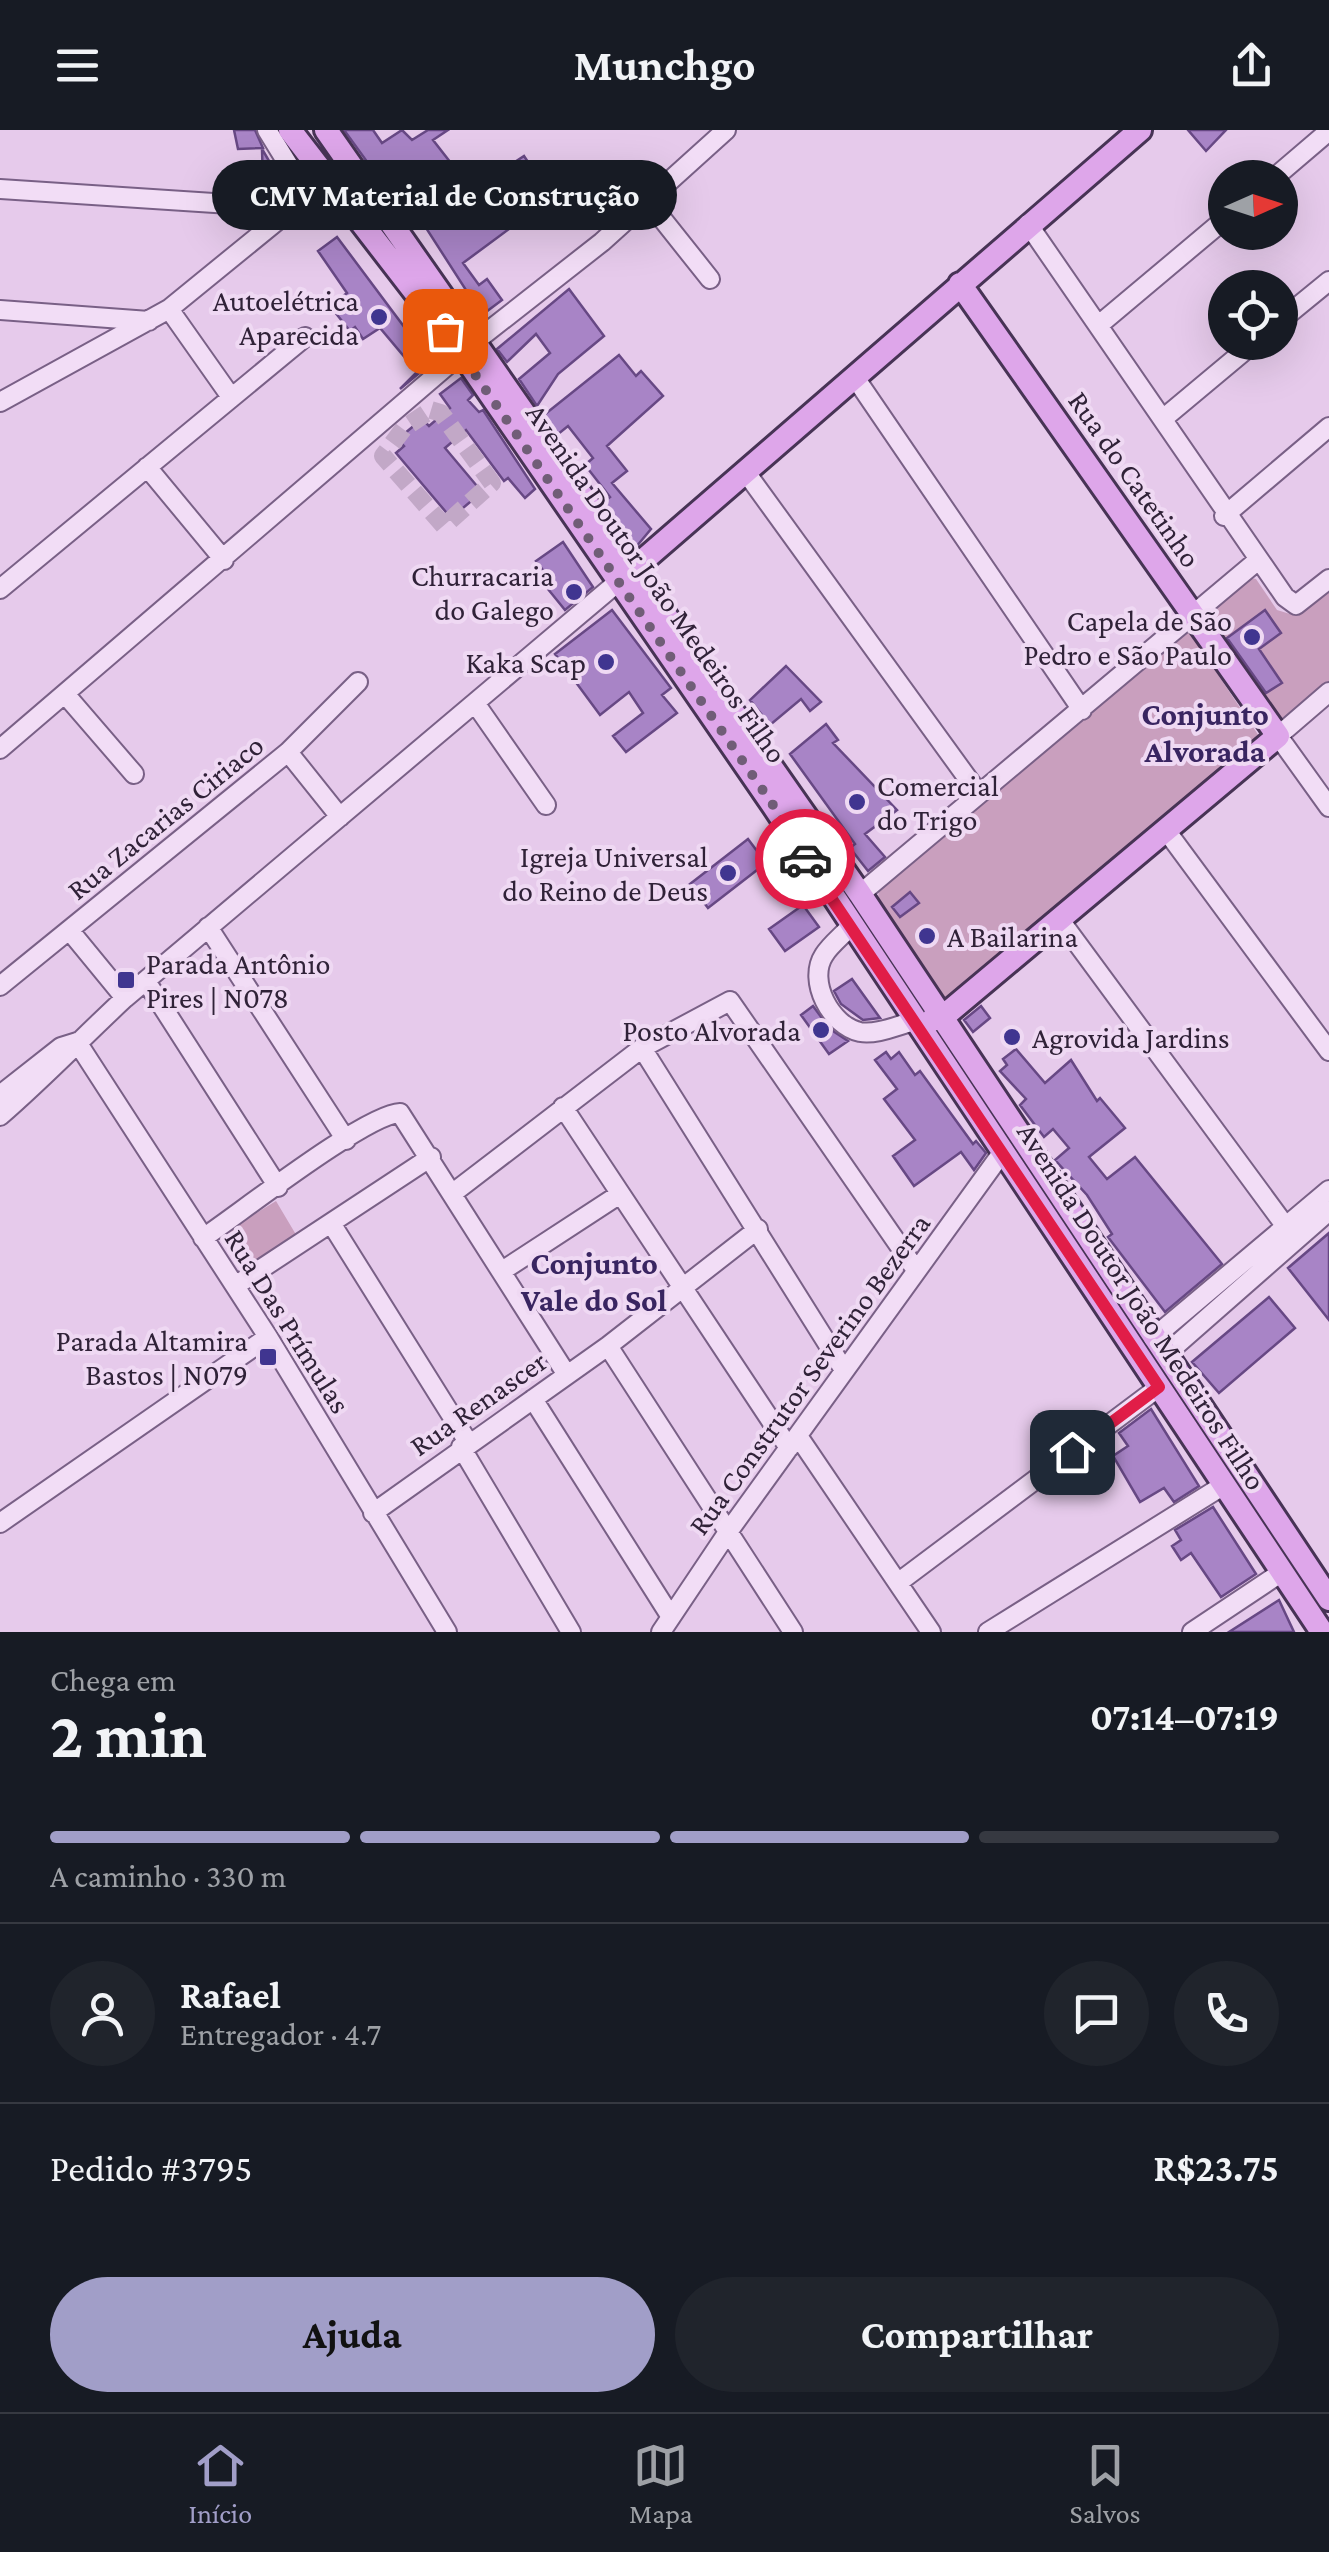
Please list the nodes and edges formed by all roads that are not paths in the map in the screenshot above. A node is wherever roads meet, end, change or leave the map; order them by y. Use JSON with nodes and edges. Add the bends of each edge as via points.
{"nodes":[{"id":1,"x":267,"y":130,"type":"edge"},
{"id":2,"x":290,"y":130,"type":"edge"},
{"id":3,"x":326,"y":130,"type":"edge"},
{"id":4,"x":726,"y":130,"type":"edge"},
{"id":5,"x":1140,"y":130,"type":"edge"},
{"id":6,"x":1329,"y":131,"type":"edge"},
{"id":7,"x":304,"y":151,"type":"junction"},
{"id":8,"x":1295,"y":160,"type":"edge"},
{"id":9,"x":316,"y":188,"type":"junction"},
{"id":10,"x":0,"y":189,"type":"edge"},
{"id":11,"x":648,"y":201,"type":"junction"},
{"id":12,"x":289,"y":208,"type":"junction"},
{"id":13,"x":390,"y":221,"type":"junction"},
{"id":14,"x":1028,"y":224,"type":"junction"},
{"id":15,"x":1208,"y":233,"type":"edge"},
{"id":16,"x":710,"y":279,"type":"dead end"},
{"id":17,"x":1329,"y":280,"type":"edge"},
{"id":18,"x":960,"y":284,"type":"junction"},
{"id":19,"x":1298,"y":307,"type":"edge"},
{"id":20,"x":169,"y":309,"type":"junction"},
{"id":21,"x":0,"y":310,"type":"edge"},
{"id":22,"x":149,"y":322,"type":"junction"},
{"id":23,"x":1100,"y":324,"type":"junction"},
{"id":24,"x":305,"y":337,"type":"dead end"},
{"id":25,"x":469,"y":346,"type":"junction"},
{"id":26,"x":1233,"y":360,"type":"edge"},
{"id":27,"x":854,"y":376,"type":"junction"},
{"id":28,"x":231,"y":396,"type":"junction"},
{"id":29,"x":0,"y":402,"type":"edge"},
{"id":30,"x":1164,"y":418,"type":"junction"},
{"id":31,"x":1329,"y":427,"type":"edge"},
{"id":32,"x":147,"y":467,"type":"junction"},
{"id":33,"x":745,"y":471,"type":"junction"},
{"id":34,"x":1224,"y":516,"type":"junction"},
{"id":35,"x":224,"y":560,"type":"junction"},
{"id":36,"x":1257,"y":561,"type":"junction"},
{"id":37,"x":626,"y":575,"type":"junction"},
{"id":38,"x":1329,"y":579,"type":"edge"},
{"id":39,"x":0,"y":589,"type":"edge"},
{"id":40,"x":1194,"y":614,"type":"junction"},
{"id":41,"x":358,"y":682,"type":"dead end"},
{"id":42,"x":1329,"y":692,"type":"edge"},
{"id":43,"x":65,"y":694,"type":"junction"},
{"id":44,"x":475,"y":703,"type":"junction"},
{"id":45,"x":1082,"y":710,"type":"junction"},
{"id":46,"x":1278,"y":736,"type":"junction"},
{"id":47,"x":0,"y":749,"type":"edge"},
{"id":48,"x":288,"y":752,"type":"junction"},
{"id":49,"x":134,"y":774,"type":"dead end"},
{"id":50,"x":980,"y":794,"type":"junction"},
{"id":51,"x":546,"y":805,"type":"dead end"},
{"id":52,"x":1329,"y":807,"type":"edge"},
{"id":53,"x":340,"y":817,"type":"junction"},
{"id":54,"x":1168,"y":832,"type":"junction"},
{"id":55,"x":808,"y":863,"type":"junction"},
{"id":56,"x":860,"y":894,"type":"junction"},
{"id":57,"x":1060,"y":920,"type":"junction"},
{"id":58,"x":852,"y":926,"type":"junction"},
{"id":59,"x":208,"y":927,"type":"junction"},
{"id":60,"x":70,"y":931,"type":"junction"},
{"id":61,"x":870,"y":954,"type":"junction"},
{"id":62,"x":146,"y":982,"type":"junction"},
{"id":63,"x":0,"y":986,"type":"edge"},
{"id":64,"x":125,"y":998,"type":"junction"},
{"id":65,"x":944,"y":1016,"type":"junction"},
{"id":66,"x":914,"y":1021,"type":"junction"},
{"id":67,"x":78,"y":1042,"type":"junction"},
{"id":68,"x":642,"y":1048,"type":"junction"},
{"id":69,"x":1329,"y":1051,"type":"edge"},
{"id":70,"x":0,"y":1095,"type":"edge"},
{"id":71,"x":563,"y":1107,"type":"junction"},
{"id":72,"x":0,"y":1116,"type":"edge"},
{"id":73,"x":346,"y":1140,"type":"junction"},
{"id":74,"x":1004,"y":1150,"type":"junction"},
{"id":75,"x":431,"y":1157,"type":"junction"},
{"id":76,"x":278,"y":1187,"type":"junction"},
{"id":77,"x":1329,"y":1190,"type":"edge"},
{"id":78,"x":453,"y":1193,"type":"junction"},
{"id":79,"x":620,"y":1194,"type":"junction"},
{"id":80,"x":1329,"y":1211,"type":"edge"},
{"id":81,"x":331,"y":1222,"type":"junction"},
{"id":82,"x":758,"y":1229,"type":"junction"},
{"id":83,"x":1290,"y":1233,"type":"junction"},
{"id":84,"x":203,"y":1238,"type":"junction"},
{"id":85,"x":916,"y":1270,"type":"junction"},
{"id":86,"x":502,"y":1272,"type":"junction"},
{"id":87,"x":235,"y":1286,"type":"junction"},
{"id":88,"x":684,"y":1288,"type":"junction"},
{"id":89,"x":268,"y":1337,"type":"junction"},
{"id":90,"x":608,"y":1346,"type":"junction"},
{"id":91,"x":1159,"y":1346,"type":"junction"},
{"id":92,"x":844,"y":1370,"type":"junction"},
{"id":93,"x":567,"y":1375,"type":"junction"},
{"id":94,"x":1159,"y":1387,"type":"junction"},
{"id":95,"x":533,"y":1399,"type":"junction"},
{"id":96,"x":793,"y":1442,"type":"junction"},
{"id":97,"x":464,"y":1445,"type":"junction"},
{"id":98,"x":1224,"y":1485,"type":"junction"},
{"id":99,"x":372,"y":1513,"type":"junction"},
{"id":100,"x":0,"y":1523,"type":"edge"},
{"id":101,"x":728,"y":1532,"type":"junction"},
{"id":102,"x":1282,"y":1572,"type":"junction"},
{"id":103,"x":899,"y":1582,"type":"junction"},
{"id":104,"x":1329,"y":1598,"type":"edge"},
{"id":105,"x":666,"y":1627,"type":"edge"},
{"id":106,"x":447,"y":1632,"type":"edge"},
{"id":107,"x":571,"y":1632,"type":"edge"},
{"id":108,"x":793,"y":1632,"type":"edge"},
{"id":109,"x":931,"y":1632,"type":"edge"},
{"id":110,"x":988,"y":1632,"type":"edge"},
{"id":111,"x":1192,"y":1632,"type":"edge"},
{"id":112,"x":1322,"y":1632,"type":"edge"}],
"edges":[{"from":1,"to":9,"type":"street"},
{"from":2,"to":7,"type":"main road","name":"Avenida Doutor João Medeiros Filho"},
{"from":3,"to":13,"type":"main road","name":"Avenida Doutor João Medeiros Filho"},
{"from":4,"to":11,"type":"street"},
{"from":5,"to":14,"type":"main road"},
{"from":6,"to":8,"type":"street"},
{"from":7,"to":9,"type":"main road","name":"Avenida Doutor João Medeiros Filho"},
{"from":7,"to":13,"type":"main road","via":[[375,228]]},
{"from":9,"to":12,"type":"street"},
{"from":9,"to":25,"type":"main road","name":"Avenida Doutor João Medeiros Filho"},
{"from":10,"to":12,"type":"street"},
{"from":11,"to":16,"type":"street"},
{"from":11,"to":25,"type":"street"},
{"from":12,"to":20,"type":"street"},
{"from":13,"to":25,"type":"main road","name":"Avenida Doutor João Medeiros Filho"},
{"from":14,"to":18,"type":"main road"},
{"from":14,"to":23,"type":"street"},
{"from":15,"to":23,"type":"street"},
{"from":17,"to":19,"type":"street"},
{"from":18,"to":27,"type":"main road"},
{"from":18,"to":40,"type":"main road","name":"Rua do Catetinho"},
{"from":20,"to":22,"type":"street"},
{"from":20,"to":28,"type":"street"},
{"from":21,"to":22,"type":"street"},
{"from":22,"to":29,"type":"street"},
{"from":23,"to":30,"type":"street"},
{"from":24,"to":28,"type":"street"},
{"from":25,"to":35,"type":"street"},
{"from":25,"to":37,"type":"main road","name":"Avenida Doutor João Medeiros Filho"},
{"from":26,"to":30,"type":"street"},
{"from":27,"to":33,"type":"main road"},
{"from":27,"to":45,"type":"street"},
{"from":28,"to":32,"type":"street"},
{"from":30,"to":34,"type":"street"},
{"from":31,"to":34,"type":"street"},
{"from":32,"to":35,"type":"street"},
{"from":32,"to":39,"type":"street"},
{"from":33,"to":37,"type":"main road"},
{"from":33,"to":50,"type":"street"},
{"from":34,"to":36,"type":"street"},
{"from":35,"to":43,"type":"street"},
{"from":36,"to":38,"type":"street","via":[[1296,605]]},
{"from":36,"to":40,"type":"street"},
{"from":37,"to":44,"type":"street"},
{"from":37,"to":55,"type":"main road","name":"Avenida Doutor João Medeiros Filho"},
{"from":37,"to":56,"type":"main road","name":"Avenida Doutor João Medeiros Filho"},
{"from":40,"to":45,"type":"street"},
{"from":40,"to":46,"type":"main road","name":"Rua do Catetinho"},
{"from":41,"to":48,"type":"street","name":"Rua Zacarias Ciriaco"},
{"from":42,"to":46,"type":"street"},
{"from":43,"to":47,"type":"street"},
{"from":43,"to":49,"type":"street"},
{"from":44,"to":51,"type":"street"},
{"from":44,"to":53,"type":"street"},
{"from":45,"to":50,"type":"street"},
{"from":46,"to":52,"type":"street","name":"Rua do Catetinho"},
{"from":46,"to":54,"type":"main road"},
{"from":48,"to":53,"type":"street"},
{"from":48,"to":60,"type":"street","name":"Rua Zacarias Ciriaco"},
{"from":50,"to":56,"type":"street"},
{"from":53,"to":59,"type":"street"},
{"from":54,"to":57,"type":"main road"},
{"from":54,"to":69,"type":"street"},
{"from":55,"to":56,"type":"main road","via":[[824,857]]},
{"from":55,"to":58,"type":"main road","name":"Avenida Doutor João Medeiros Filho"},
{"from":56,"to":65,"type":"main road","name":"Avenida Doutor João Medeiros Filho"},
{"from":57,"to":65,"type":"main road"},
{"from":57,"to":83,"type":"street"},
{"from":58,"to":61,"type":"main road","name":"Avenida Doutor João Medeiros Filho"},
{"from":58,"to":66,"type":"street","via":[[819,968],[830,1008],[862,1032]]},
{"from":59,"to":62,"type":"street"},
{"from":59,"to":73,"type":"street"},
{"from":60,"to":63,"type":"street","name":"Rua Zacarias Ciriaco"},
{"from":60,"to":64,"type":"street"},
{"from":61,"to":65,"type":"main road","via":[[927,1018]]},
{"from":61,"to":66,"type":"main road","name":"Avenida Doutor João Medeiros Filho"},
{"from":62,"to":64,"type":"street"},
{"from":62,"to":76,"type":"street"},
{"from":64,"to":67,"type":"street"},
{"from":65,"to":91,"type":"main road","name":"Avenida Doutor João Medeiros Filho"},
{"from":66,"to":74,"type":"main road","name":"Avenida Doutor João Medeiros Filho"},
{"from":67,"to":70,"type":"street"},
{"from":67,"to":72,"type":"street"},
{"from":67,"to":84,"type":"street","name":"Rua Das Prímulas"},
{"from":68,"to":71,"type":"street"},
{"from":68,"to":82,"type":"street"},
{"from":68,"to":85,"type":"street","via":[[722,1002],[733,1003]]},
{"from":71,"to":78,"type":"street"},
{"from":71,"to":79,"type":"street"},
{"from":73,"to":75,"type":"street","via":[[389,1114],[406,1116]]},
{"from":73,"to":76,"type":"street"},
{"from":74,"to":85,"type":"street","name":"Rua Construtor Severino Bezerra"},
{"from":74,"to":94,"type":"main road","name":"Avenida Doutor João Medeiros Filho"},
{"from":75,"to":78,"type":"street"},
{"from":75,"to":81,"type":"street"},
{"from":76,"to":84,"type":"street"},
{"from":77,"to":83,"type":"street"},
{"from":78,"to":86,"type":"street"},
{"from":79,"to":86,"type":"street"},
{"from":79,"to":88,"type":"street"},
{"from":80,"to":83,"type":"street"},
{"from":81,"to":87,"type":"street"},
{"from":81,"to":97,"type":"street"},
{"from":82,"to":88,"type":"street","name":"Rua Renascer"},
{"from":82,"to":92,"type":"street"},
{"from":83,"to":91,"type":"street"},
{"from":84,"to":87,"type":"street","name":"Rua Das Prímulas"},
{"from":85,"to":92,"type":"street","name":"Rua Construtor Severino Bezerra"},
{"from":86,"to":93,"type":"street"},
{"from":87,"to":89,"type":"street","name":"Rua Das Prímulas"},
{"from":88,"to":90,"type":"street","name":"Rua Renascer"},
{"from":88,"to":96,"type":"street"},
{"from":89,"to":99,"type":"street","name":"Rua Das Prímulas"},
{"from":89,"to":100,"type":"street"},
{"from":90,"to":93,"type":"street","name":"Rua Renascer"},
{"from":90,"to":101,"type":"street"},
{"from":91,"to":104,"type":"main road","name":"Avenida Doutor João Medeiros Filho"},
{"from":92,"to":96,"type":"street","name":"Rua Construtor Severino Bezerra"},
{"from":93,"to":95,"type":"street","name":"Rua Renascer"},
{"from":94,"to":98,"type":"main road","name":"Avenida Doutor João Medeiros Filho"},
{"from":94,"to":103,"type":"street"},
{"from":95,"to":97,"type":"street","name":"Rua Renascer"},
{"from":95,"to":105,"type":"street"},
{"from":96,"to":101,"type":"street","name":"Rua Construtor Severino Bezerra"},
{"from":96,"to":103,"type":"street"},
{"from":97,"to":99,"type":"street","name":"Rua Renascer"},
{"from":97,"to":107,"type":"street"},
{"from":98,"to":102,"type":"main road","name":"Avenida Doutor João Medeiros Filho"},
{"from":98,"to":110,"type":"street"},
{"from":99,"to":106,"type":"street","name":"Rua Das Prímulas"},
{"from":101,"to":105,"type":"street","name":"Rua Construtor Severino Bezerra"},
{"from":101,"to":108,"type":"street"},
{"from":102,"to":111,"type":"street"},
{"from":102,"to":112,"type":"main road","name":"Avenida Doutor João Medeiros Filho"},
{"from":103,"to":109,"type":"street"}]}
